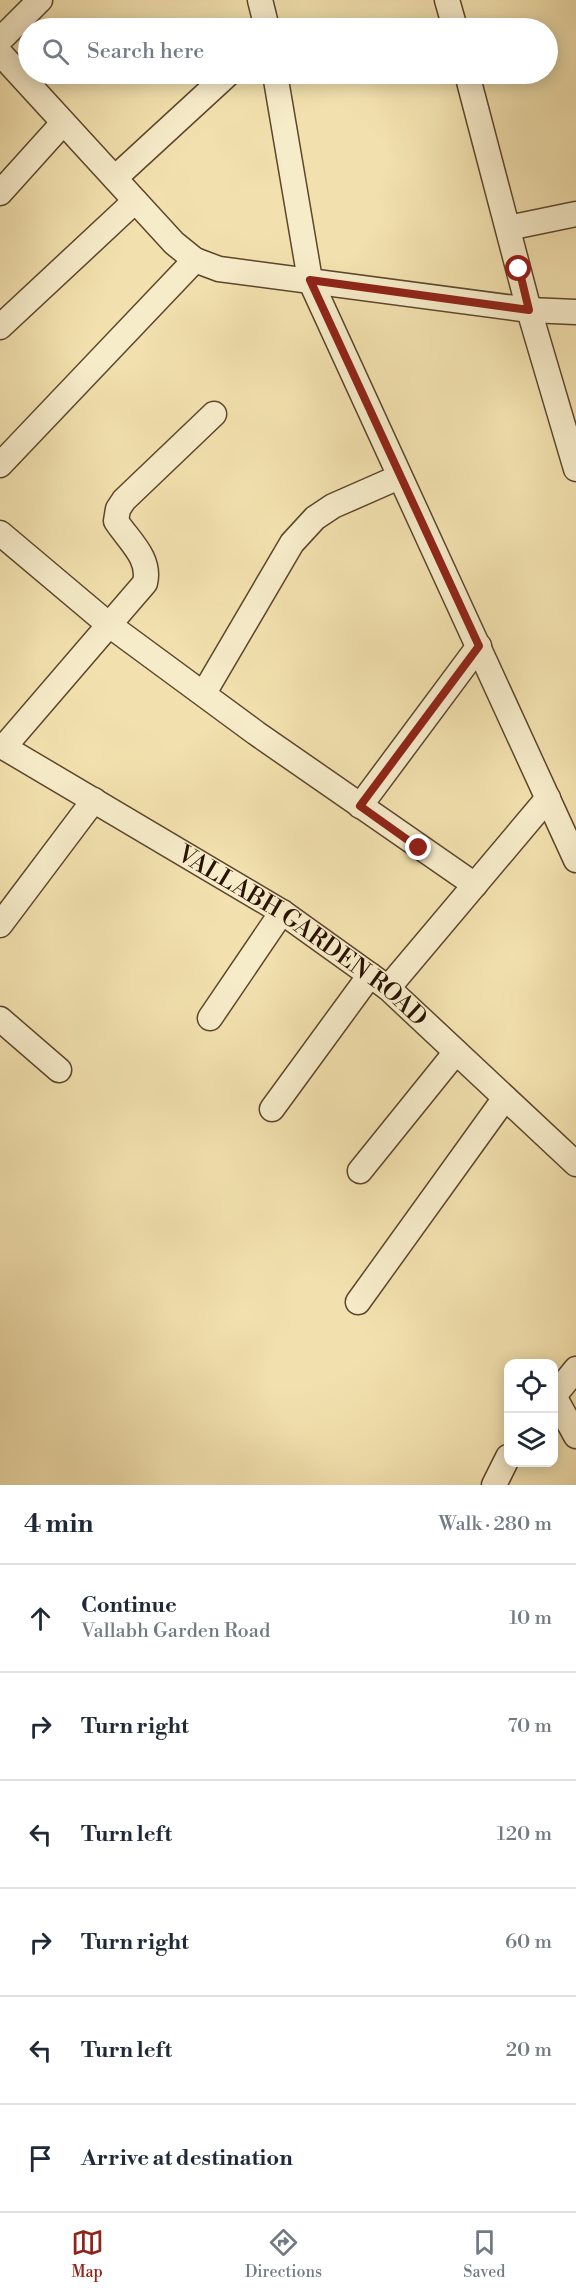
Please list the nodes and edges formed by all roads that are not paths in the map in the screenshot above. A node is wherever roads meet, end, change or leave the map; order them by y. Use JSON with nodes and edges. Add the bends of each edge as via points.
{"nodes":[{"id":1,"x":40,"y":0,"type":"edge"},
{"id":2,"x":260,"y":0,"type":"edge"},
{"id":3,"x":447,"y":0,"type":"edge"},
{"id":4,"x":22,"y":18,"type":"edge"},
{"id":5,"x":264,"y":18,"type":"edge"},
{"id":6,"x":452,"y":18,"type":"edge"},
{"id":7,"x":18,"y":22,"type":"edge"},
{"id":8,"x":0,"y":40,"type":"edge"},
{"id":9,"x":0,"y":53,"type":"edge"},
{"id":10,"x":18,"y":73,"type":"edge"},
{"id":11,"x":28,"y":84,"type":"edge"},
{"id":12,"x":217,"y":84,"type":"edge"},
{"id":13,"x":276,"y":84,"type":"edge"},
{"id":14,"x":470,"y":84,"type":"edge"},
{"id":15,"x":63,"y":123,"type":"junction"},
{"id":16,"x":115,"y":178,"type":"junction"},
{"id":17,"x":0,"y":193,"type":"edge"},
{"id":18,"x":135,"y":201,"type":"junction"},
{"id":19,"x":576,"y":214,"type":"edge"},
{"id":20,"x":508,"y":228,"type":"junction"},
{"id":21,"x":195,"y":260,"type":"junction"},
{"id":22,"x":310,"y":280,"type":"junction"},
{"id":23,"x":529,"y":310,"type":"junction"},
{"id":24,"x":576,"y":312,"type":"edge"},
{"id":25,"x":0,"y":327,"type":"edge"},
{"id":26,"x":214,"y":414,"type":"dead end"},
{"id":27,"x":0,"y":465,"type":"edge"},
{"id":28,"x":576,"y":469,"type":"edge"},
{"id":29,"x":399,"y":477,"type":"junction"},
{"id":30,"x":0,"y":534,"type":"edge"},
{"id":31,"x":108,"y":624,"type":"junction"},
{"id":32,"x":479,"y":646,"type":"junction"},
{"id":33,"x":204,"y":693,"type":"junction"},
{"id":34,"x":2,"y":746,"type":"edge"},
{"id":35,"x":548,"y":798,"type":"junction"},
{"id":36,"x":94,"y":800,"type":"junction"},
{"id":37,"x":360,"y":806,"type":"junction"},
{"id":38,"x":576,"y":860,"type":"edge"},
{"id":39,"x":475,"y":885,"type":"junction"},
{"id":40,"x":282,"y":912,"type":"junction"},
{"id":41,"x":0,"y":926,"type":"edge"},
{"id":42,"x":379,"y":982,"type":"junction"},
{"id":43,"x":0,"y":1018,"type":"edge"},
{"id":44,"x":210,"y":1018,"type":"dead end"},
{"id":45,"x":456,"y":1052,"type":"junction"},
{"id":46,"x":58,"y":1070,"type":"dead end"},
{"id":47,"x":506,"y":1098,"type":"junction"},
{"id":48,"x":273,"y":1109,"type":"dead end"},
{"id":49,"x":576,"y":1164,"type":"edge"},
{"id":50,"x":360,"y":1171,"type":"dead end"},
{"id":51,"x":358,"y":1302,"type":"dead end"},
{"id":52,"x":576,"y":1369,"type":"edge"},
{"id":53,"x":558,"y":1391,"type":"edge"},
{"id":54,"x":558,"y":1403,"type":"edge"},
{"id":55,"x":576,"y":1436,"type":"edge"},
{"id":56,"x":504,"y":1464,"type":"edge"},
{"id":57,"x":494,"y":1485,"type":"edge"}],
"edges":[{"from":1,"to":4,"type":"street"},
{"from":2,"to":5,"type":"street"},
{"from":3,"to":6,"type":"street"},
{"from":7,"to":8,"type":"street"},
{"from":9,"to":10,"type":"street"},
{"from":11,"to":15,"type":"street"},
{"from":12,"to":16,"type":"street"},
{"from":13,"to":22,"type":"street"},
{"from":14,"to":20,"type":"street"},
{"from":15,"to":16,"type":"street"},
{"from":15,"to":17,"type":"street"},
{"from":16,"to":18,"type":"street"},
{"from":18,"to":21,"type":"street"},
{"from":18,"to":25,"type":"street"},
{"from":19,"to":20,"type":"street"},
{"from":20,"to":23,"type":"street"},
{"from":21,"to":22,"type":"street","via":[[219,269]]},
{"from":21,"to":27,"type":"street"},
{"from":22,"to":23,"type":"street"},
{"from":22,"to":29,"type":"street"},
{"from":23,"to":24,"type":"street"},
{"from":23,"to":28,"type":"street"},
{"from":26,"to":31,"type":"street","via":[[118,509],[116,521],[148,570],[145,583]]},
{"from":29,"to":32,"type":"street"},
{"from":29,"to":33,"type":"street","via":[[333,506],[315,518],[292,543]]},
{"from":30,"to":31,"type":"street"},
{"from":31,"to":33,"type":"street"},
{"from":31,"to":34,"type":"street"},
{"from":32,"to":35,"type":"street"},
{"from":32,"to":37,"type":"street"},
{"from":33,"to":37,"type":"street"},
{"from":34,"to":36,"type":"street","name":"VALLABH GARDEN ROAD"},
{"from":35,"to":38,"type":"street"},
{"from":35,"to":39,"type":"street"},
{"from":36,"to":40,"type":"street","name":"VALLABH GARDEN ROAD"},
{"from":36,"to":41,"type":"street"},
{"from":37,"to":39,"type":"street"},
{"from":39,"to":42,"type":"street"},
{"from":40,"to":42,"type":"street","name":"VALLABH GARDEN ROAD"},
{"from":40,"to":44,"type":"street"},
{"from":42,"to":45,"type":"street","name":"VALLABH GARDEN ROAD"},
{"from":42,"to":48,"type":"street"},
{"from":43,"to":46,"type":"street"},
{"from":45,"to":47,"type":"street","name":"VALLABH GARDEN ROAD"},
{"from":45,"to":50,"type":"street"},
{"from":47,"to":49,"type":"street","name":"VALLABH GARDEN ROAD"},
{"from":47,"to":51,"type":"street"},
{"from":52,"to":53,"type":"street"},
{"from":54,"to":55,"type":"street"},
{"from":56,"to":57,"type":"street"}]}
